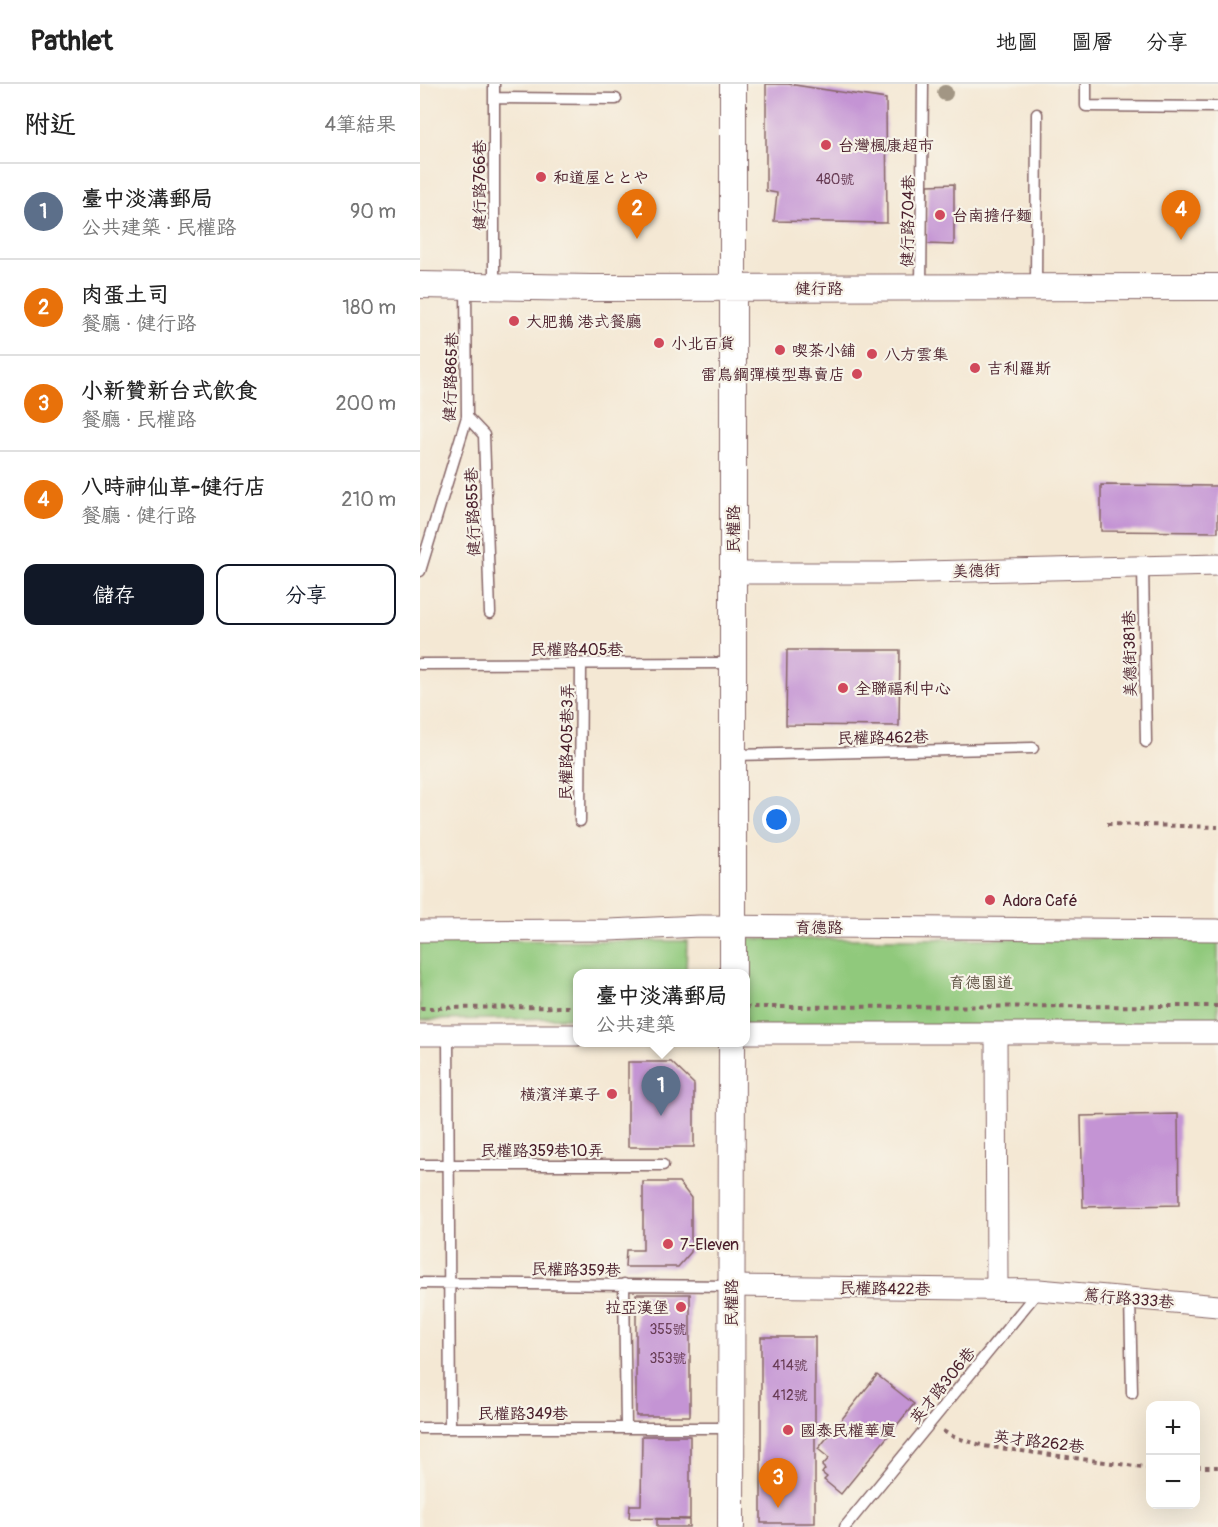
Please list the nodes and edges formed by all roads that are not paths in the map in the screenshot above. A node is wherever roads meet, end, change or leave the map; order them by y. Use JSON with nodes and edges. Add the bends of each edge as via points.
{"nodes":[{"id":1,"x":494,"y":84,"type":"edge"},
{"id":2,"x":733,"y":84,"type":"edge"},
{"id":3,"x":924,"y":84,"type":"edge"},
{"id":4,"x":1086,"y":84,"type":"edge"},
{"id":5,"x":494,"y":98,"type":"junction"},
{"id":6,"x":616,"y":99,"type":"dead end"},
{"id":7,"x":1218,"y":107,"type":"edge"},
{"id":8,"x":1037,"y":114,"type":"dead end"},
{"id":9,"x":420,"y":285,"type":"edge"},
{"id":10,"x":466,"y":285,"type":"junction"},
{"id":11,"x":494,"y":285,"type":"junction"},
{"id":12,"x":921,"y":286,"type":"junction"},
{"id":13,"x":1036,"y":286,"type":"junction"},
{"id":14,"x":1218,"y":286,"type":"edge"},
{"id":15,"x":733,"y":288,"type":"junction"},
{"id":16,"x":467,"y":417,"type":"junction"},
{"id":17,"x":1218,"y":565,"type":"edge"},
{"id":18,"x":1143,"y":566,"type":"junction"},
{"id":19,"x":420,"y":571,"type":"edge"},
{"id":20,"x":734,"y":573,"type":"junction"},
{"id":21,"x":490,"y":613,"type":"dead end"},
{"id":22,"x":734,"y":663,"type":"junction"},
{"id":23,"x":420,"y":664,"type":"edge"},
{"id":24,"x":582,"y":664,"type":"junction"},
{"id":25,"x":1146,"y":742,"type":"dead end"},
{"id":26,"x":1033,"y":748,"type":"dead end"},
{"id":27,"x":734,"y":755,"type":"junction"},
{"id":28,"x":580,"y":821,"type":"dead end"},
{"id":29,"x":733,"y":927,"type":"junction"},
{"id":30,"x":1218,"y":930,"type":"edge"},
{"id":31,"x":420,"y":931,"type":"edge"},
{"id":32,"x":733,"y":969,"type":"edge"},
{"id":33,"x":750,"y":1033,"type":"edge"},
{"id":34,"x":1218,"y":1033,"type":"edge"},
{"id":35,"x":996,"y":1034,"type":"junction"},
{"id":36,"x":420,"y":1035,"type":"edge"},
{"id":37,"x":448,"y":1035,"type":"junction"},
{"id":38,"x":573,"y":1035,"type":"edge"},
{"id":39,"x":732,"y":1047,"type":"edge"},
{"id":40,"x":420,"y":1165,"type":"edge"},
{"id":41,"x":449,"y":1165,"type":"junction"},
{"id":42,"x":663,"y":1166,"type":"dead end"},
{"id":43,"x":449,"y":1282,"type":"junction"},
{"id":44,"x":420,"y":1283,"type":"edge"},
{"id":45,"x":624,"y":1284,"type":"junction"},
{"id":46,"x":731,"y":1286,"type":"junction"},
{"id":47,"x":997,"y":1289,"type":"junction"},
{"id":48,"x":1039,"y":1290,"type":"junction"},
{"id":49,"x":1130,"y":1298,"type":"junction"},
{"id":50,"x":1218,"y":1306,"type":"edge"},
{"id":51,"x":1132,"y":1393,"type":"dead end"},
{"id":52,"x":420,"y":1428,"type":"edge"},
{"id":53,"x":450,"y":1428,"type":"junction"},
{"id":54,"x":627,"y":1428,"type":"junction"},
{"id":55,"x":731,"y":1428,"type":"junction"},
{"id":56,"x":732,"y":1527,"type":"edge"},
{"id":57,"x":845,"y":1527,"type":"edge"}],
"edges":[{"from":1,"to":5,"type":"lane","name":"健行路766巷"},
{"from":2,"to":15,"type":"street","name":"民權路"},
{"from":3,"to":12,"type":"lane","name":"健行路704巷"},
{"from":4,"to":7,"type":"lane","via":[[1086,105]]},
{"from":5,"to":6,"type":"lane"},
{"from":5,"to":11,"type":"lane","name":"健行路766巷"},
{"from":8,"to":13,"type":"lane"},
{"from":9,"to":10,"type":"street","name":"健行路"},
{"from":10,"to":11,"type":"street","name":"健行路"},
{"from":10,"to":16,"type":"lane","name":"健行路865巷"},
{"from":11,"to":15,"type":"street","name":"健行路"},
{"from":12,"to":13,"type":"street","name":"健行路"},
{"from":12,"to":15,"type":"street","name":"健行路"},
{"from":13,"to":14,"type":"street","name":"健行路"},
{"from":15,"to":20,"type":"street","name":"民權路"},
{"from":16,"to":19,"type":"lane","name":"健行路865巷"},
{"from":16,"to":21,"type":"lane","name":"健行路855巷","via":[[484,435]]},
{"from":17,"to":18,"type":"street","name":"美德街"},
{"from":18,"to":20,"type":"street","name":"美德街"},
{"from":18,"to":25,"type":"lane","name":"美德街381巷"},
{"from":20,"to":22,"type":"street","name":"民權路"},
{"from":22,"to":24,"type":"lane","name":"民權路405巷"},
{"from":22,"to":27,"type":"street","name":"民權路"},
{"from":23,"to":24,"type":"lane","name":"民權路405巷"},
{"from":24,"to":28,"type":"lane","name":"民權路405巷3弄"},
{"from":26,"to":27,"type":"lane","name":"民權路462巷"},
{"from":27,"to":29,"type":"street","name":"民權路"},
{"from":29,"to":30,"type":"street","name":"育德路"},
{"from":29,"to":31,"type":"street","name":"育德路"},
{"from":29,"to":32,"type":"street","name":"民權路"},
{"from":33,"to":35,"type":"street"},
{"from":34,"to":35,"type":"street"},
{"from":35,"to":47,"type":"street"},
{"from":36,"to":37,"type":"street"},
{"from":37,"to":38,"type":"street"},
{"from":37,"to":41,"type":"lane"},
{"from":39,"to":46,"type":"street","name":"民權路"},
{"from":40,"to":41,"type":"lane","name":"民權路359巷10弄"},
{"from":41,"to":42,"type":"lane","name":"民權路359巷10弄"},
{"from":41,"to":43,"type":"lane"},
{"from":43,"to":44,"type":"lane","name":"民權路359巷"},
{"from":43,"to":45,"type":"lane","name":"民權路359巷"},
{"from":43,"to":53,"type":"lane"},
{"from":45,"to":46,"type":"lane","name":"民權路359巷"},
{"from":45,"to":54,"type":"lane"},
{"from":46,"to":47,"type":"street","name":"民權路422巷"},
{"from":46,"to":55,"type":"street","name":"民權路"},
{"from":47,"to":48,"type":"street","name":"民權路422巷"},
{"from":48,"to":49,"type":"street","name":"篤行路333巷"},
{"from":48,"to":57,"type":"lane","name":"英才路306巷"},
{"from":49,"to":50,"type":"street","name":"篤行路333巷"},
{"from":49,"to":51,"type":"lane"},
{"from":52,"to":53,"type":"lane","name":"民權路349巷"},
{"from":53,"to":54,"type":"lane","name":"民權路349巷"},
{"from":54,"to":55,"type":"lane","name":"民權路349巷"},
{"from":55,"to":56,"type":"street","name":"民權路"}]}
